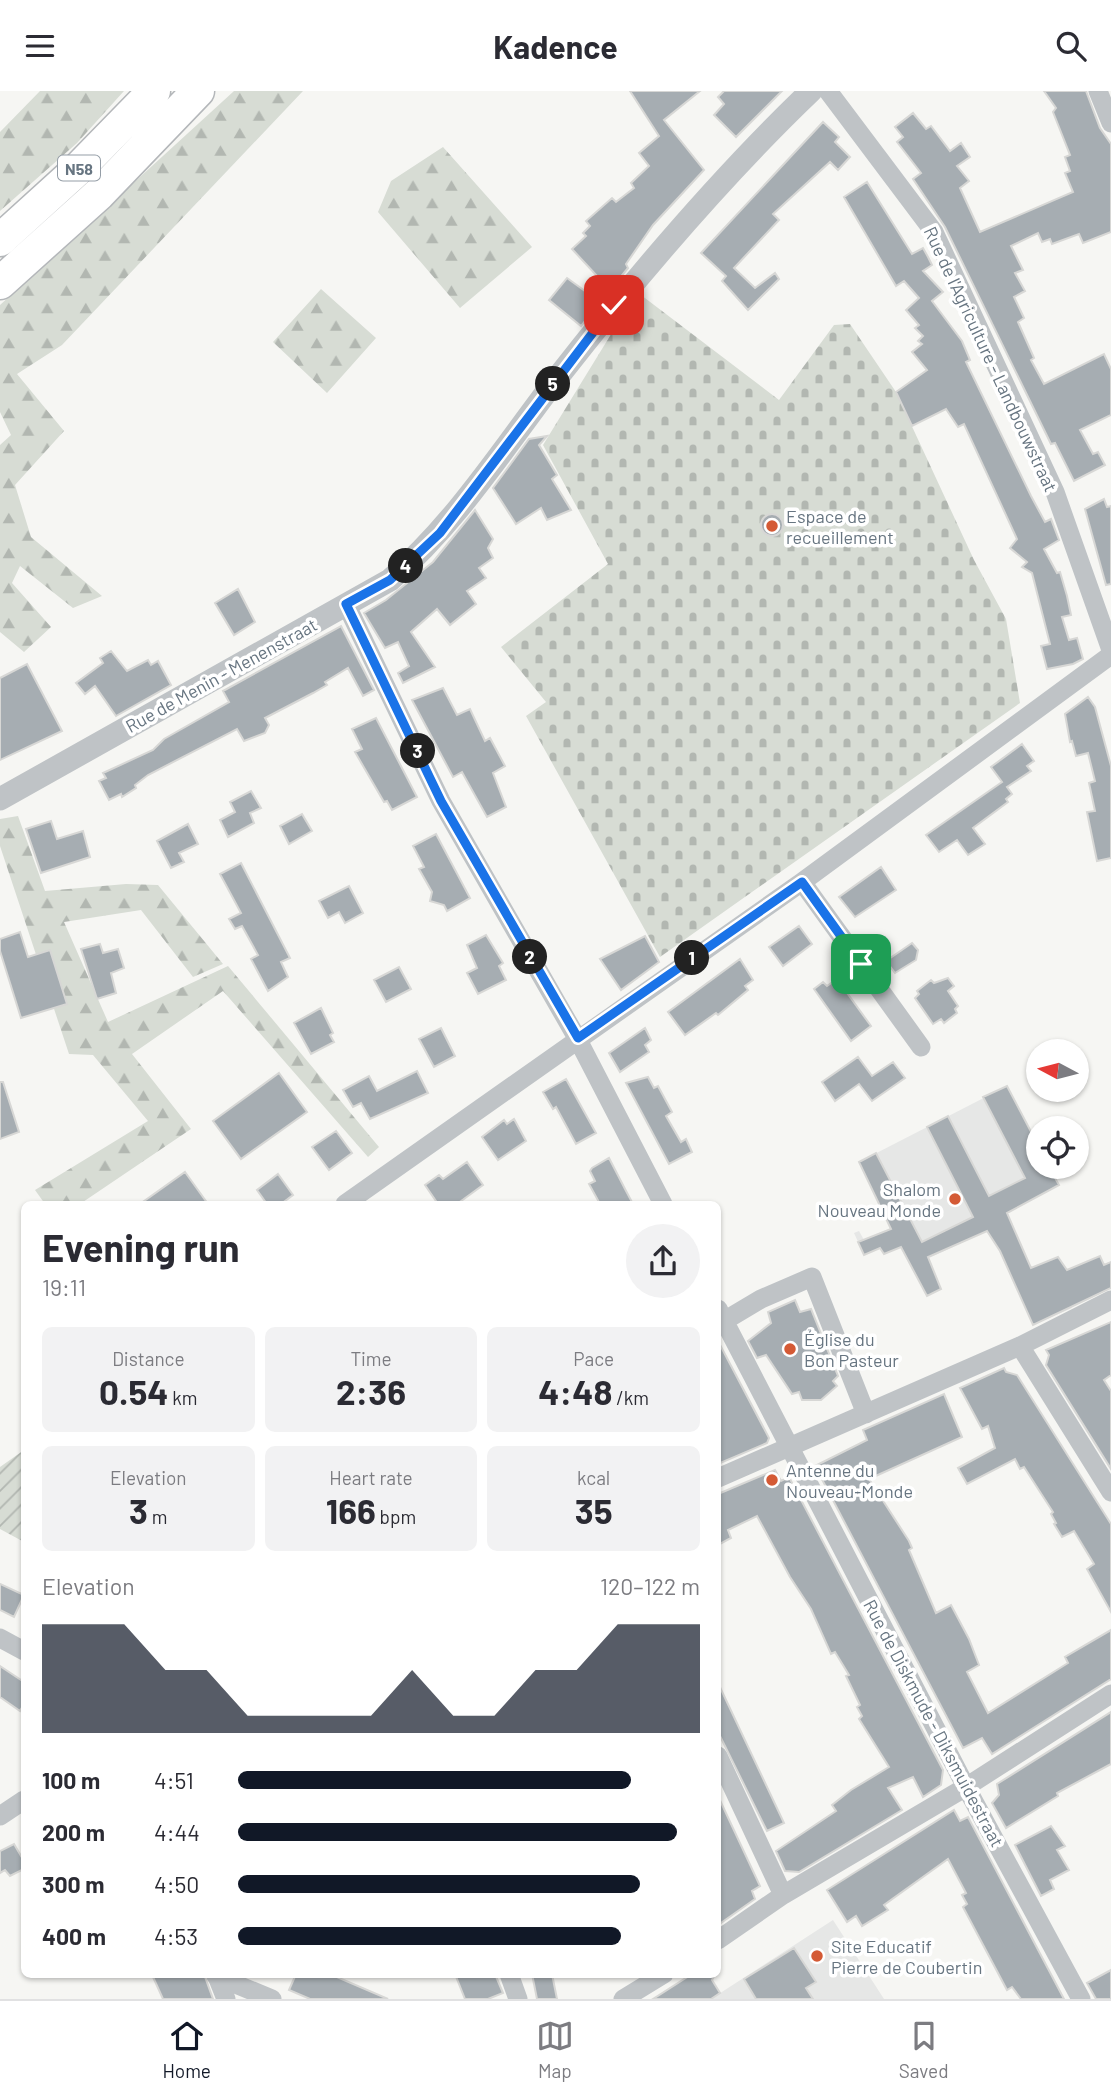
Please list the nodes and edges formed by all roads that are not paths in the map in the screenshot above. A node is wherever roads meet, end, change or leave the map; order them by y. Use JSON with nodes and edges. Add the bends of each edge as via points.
{"nodes":[{"id":1,"x":154,"y":91,"type":"edge"},
{"id":2,"x":198,"y":91,"type":"edge"},
{"id":3,"x":220,"y":91,"type":"edge"},
{"id":4,"x":811,"y":91,"type":"edge"},
{"id":5,"x":828,"y":91,"type":"edge"},
{"id":6,"x":1098,"y":91,"type":"edge"},
{"id":7,"x":1111,"y":124,"type":"edge"},
{"id":8,"x":99,"y":194,"type":"junction"},
{"id":9,"x":0,"y":240,"type":"edge"},
{"id":10,"x":0,"y":283,"type":"edge"},
{"id":11,"x":346,"y":604,"type":"junction"},
{"id":12,"x":1111,"y":652,"type":"edge"},
{"id":13,"x":0,"y":799,"type":"edge"},
{"id":14,"x":802,"y":882,"type":"junction"},
{"id":15,"x":578,"y":1038,"type":"junction"},
{"id":16,"x":921,"y":1047,"type":"dead end"},
{"id":17,"x":349,"y":1201,"type":"edge"},
{"id":18,"x":661,"y":1201,"type":"edge"},
{"id":19,"x":1111,"y":1300,"type":"edge"},
{"id":20,"x":721,"y":1315,"type":"edge"},
{"id":21,"x":1020,"y":1346,"type":"junction"},
{"id":22,"x":866,"y":1414,"type":"junction"},
{"id":23,"x":790,"y":1446,"type":"junction"},
{"id":24,"x":721,"y":1477,"type":"edge"},
{"id":25,"x":1111,"y":1492,"type":"edge"},
{"id":26,"x":1111,"y":1694,"type":"edge"},
{"id":27,"x":721,"y":1762,"type":"edge"},
{"id":28,"x":967,"y":1787,"type":"junction"},
{"id":29,"x":21,"y":1802,"type":"edge"},
{"id":30,"x":0,"y":1816,"type":"edge"},
{"id":31,"x":783,"y":1895,"type":"junction"},
{"id":32,"x":721,"y":1938,"type":"edge"},
{"id":33,"x":217,"y":1978,"type":"edge"},
{"id":34,"x":223,"y":1978,"type":"edge"},
{"id":35,"x":511,"y":1978,"type":"edge"},
{"id":36,"x":657,"y":1978,"type":"edge"},
{"id":37,"x":226,"y":1999,"type":"edge"},
{"id":38,"x":272,"y":1999,"type":"edge"},
{"id":39,"x":519,"y":1999,"type":"edge"},
{"id":40,"x":623,"y":1999,"type":"edge"},
{"id":41,"x":1081,"y":1999,"type":"edge"}],
"edges":[{"from":1,"to":9,"type":"highway","number":"N58"},
{"from":2,"to":8,"type":"highway","number":"N58"},
{"from":3,"to":8,"type":"highway"},
{"from":4,"to":11,"type":"street","name":"Rue de Menin - Menenstraat","via":[[743,157],[614,305],[440,533],[390,580]]},
{"from":5,"to":12,"type":"street","name":"Rue de l'Agriculture - Landbouwstraat","via":[[934,232],[1055,492]]},
{"from":6,"to":7,"type":"street"},
{"from":8,"to":10,"type":"highway","number":"N58"},
{"from":11,"to":13,"type":"street","name":"Rue de Menin - Menenstraat"},
{"from":11,"to":15,"type":"street","via":[[441,801]]},
{"from":12,"to":14,"type":"street"},
{"from":14,"to":15,"type":"street"},
{"from":14,"to":16,"type":"street"},
{"from":15,"to":17,"type":"street"},
{"from":15,"to":18,"type":"street"},
{"from":19,"to":21,"type":"street"},
{"from":20,"to":22,"type":"street","via":[[812,1277]]},
{"from":20,"to":23,"type":"street","name":"Rue de Diskmude - Diksmuidestraat"},
{"from":21,"to":22,"type":"street"},
{"from":21,"to":25,"type":"street"},
{"from":22,"to":23,"type":"street"},
{"from":23,"to":24,"type":"street"},
{"from":23,"to":28,"type":"street","name":"Rue de Diskmude - Diksmuidestraat"},
{"from":26,"to":28,"type":"street"},
{"from":27,"to":31,"type":"street"},
{"from":28,"to":31,"type":"street"},
{"from":28,"to":41,"type":"street","name":"Rue de Diskmude - Diksmuidestraat"},
{"from":29,"to":30,"type":"street"},
{"from":31,"to":32,"type":"street"},
{"from":33,"to":37,"type":"street"},
{"from":34,"to":38,"type":"street"},
{"from":35,"to":39,"type":"street"},
{"from":36,"to":40,"type":"street"}]}
